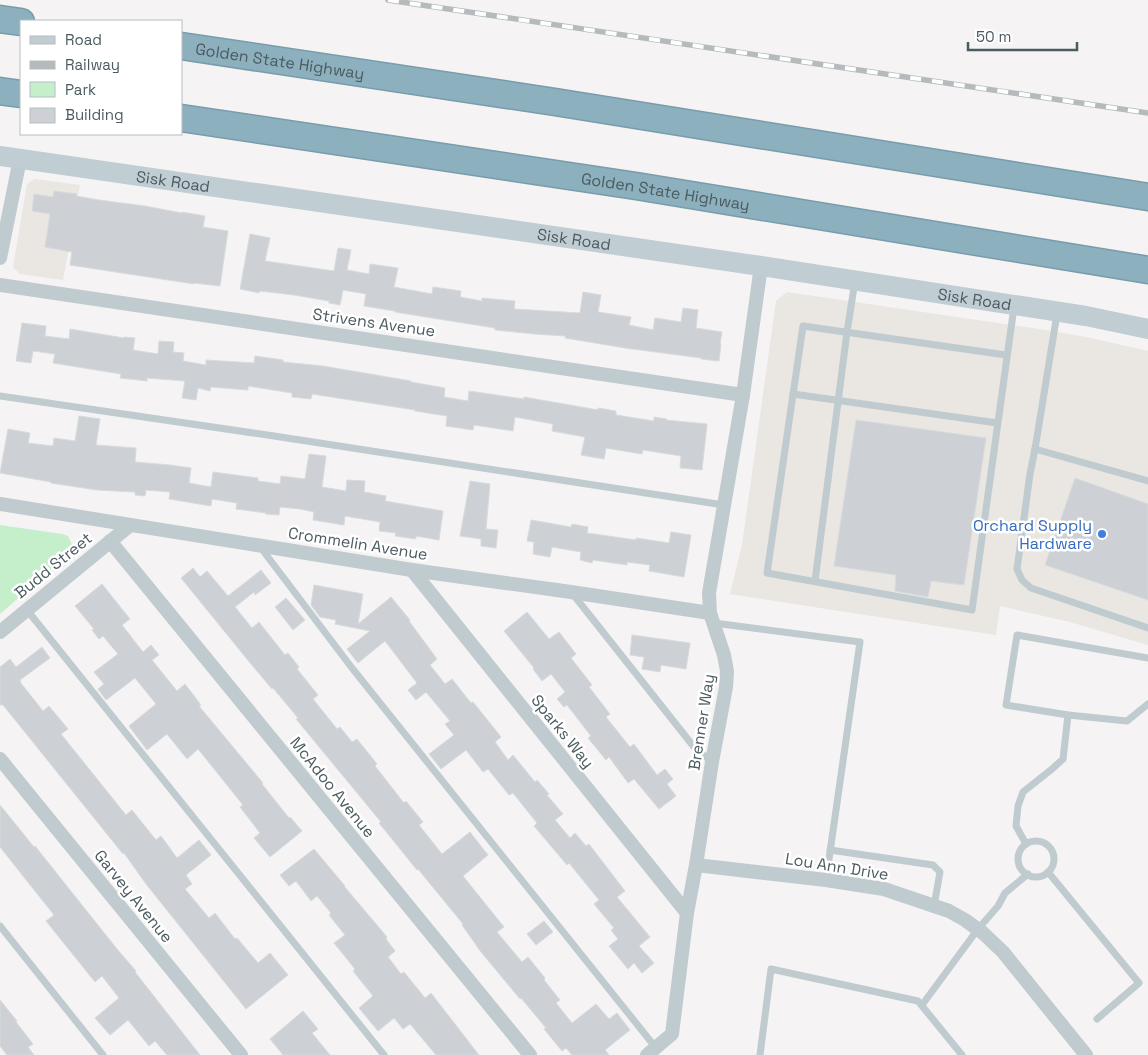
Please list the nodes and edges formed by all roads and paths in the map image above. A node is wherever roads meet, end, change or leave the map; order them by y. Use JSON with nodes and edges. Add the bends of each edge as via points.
{"nodes":[{"id":1,"x":0,"y":19,"type":"edge"},
{"id":2,"x":20,"y":22,"type":"edge"},
{"id":3,"x":182,"y":46,"type":"edge"},
{"id":4,"x":0,"y":91,"type":"edge"},
{"id":5,"x":20,"y":94,"type":"edge"},
{"id":6,"x":182,"y":118,"type":"edge"},
{"id":7,"x":0,"y":156,"type":"edge"},
{"id":8,"x":20,"y":159,"type":"junction"},
{"id":9,"x":1148,"y":197,"type":"edge"},
{"id":10,"x":0,"y":258,"type":"edge"},
{"id":11,"x":762,"y":266,"type":"junction"},
{"id":12,"x":1148,"y":270,"type":"edge"},
{"id":13,"x":855,"y":280,"type":"junction"},
{"id":14,"x":0,"y":284,"type":"edge"},
{"id":15,"x":1014,"y":304,"type":"junction"},
{"id":16,"x":1058,"y":311,"type":"junction"},
{"id":17,"x":1148,"y":329,"type":"edge"},
{"id":18,"x":847,"y":332,"type":"junction"},
{"id":19,"x":1006,"y":355,"type":"junction"},
{"id":20,"x":793,"y":394,"type":"junction"},
{"id":21,"x":743,"y":395,"type":"junction"},
{"id":22,"x":0,"y":396,"type":"edge"},
{"id":23,"x":838,"y":401,"type":"junction"},
{"id":24,"x":997,"y":424,"type":"junction"},
{"id":25,"x":1035,"y":449,"type":"junction"},
{"id":26,"x":1148,"y":481,"type":"edge"},
{"id":27,"x":0,"y":504,"type":"edge"},
{"id":28,"x":724,"y":505,"type":"junction"},
{"id":29,"x":129,"y":526,"type":"junction"},
{"id":30,"x":110,"y":541,"type":"junction"},
{"id":31,"x":259,"y":545,"type":"junction"},
{"id":32,"x":412,"y":570,"type":"junction"},
{"id":33,"x":815,"y":581,"type":"junction"},
{"id":34,"x":571,"y":592,"type":"junction"},
{"id":35,"x":27,"y":610,"type":"junction"},
{"id":36,"x":712,"y":618,"type":"junction"},
{"id":37,"x":1148,"y":628,"type":"edge"},
{"id":38,"x":0,"y":632,"type":"edge"},
{"id":39,"x":1148,"y":658,"type":"edge"},
{"id":40,"x":1148,"y":704,"type":"edge"},
{"id":41,"x":1068,"y":715,"type":"junction"},
{"id":42,"x":0,"y":759,"type":"edge"},
{"id":43,"x":712,"y":762,"type":"junction"},
{"id":44,"x":1026,"y":844,"type":"junction"},
{"id":45,"x":830,"y":850,"type":"junction"},
{"id":46,"x":696,"y":865,"type":"junction"},
{"id":47,"x":1048,"y":872,"type":"junction"},
{"id":48,"x":1028,"y":874,"type":"junction"},
{"id":49,"x":826,"y":880,"type":"junction"},
{"id":50,"x":934,"y":906,"type":"junction"},
{"id":51,"x":687,"y":913,"type":"junction"},
{"id":52,"x":0,"y":926,"type":"edge"},
{"id":53,"x":978,"y":929,"type":"junction"},
{"id":54,"x":922,"y":1005,"type":"junction"},
{"id":55,"x":1097,"y":1019,"type":"dead end"},
{"id":56,"x":651,"y":1051,"type":"edge"},
{"id":57,"x":103,"y":1055,"type":"edge"},
{"id":58,"x":241,"y":1055,"type":"edge"},
{"id":59,"x":384,"y":1055,"type":"edge"},
{"id":60,"x":530,"y":1055,"type":"edge"},
{"id":61,"x":760,"y":1055,"type":"edge"},
{"id":62,"x":962,"y":1055,"type":"edge"},
{"id":63,"x":1086,"y":1055,"type":"edge"}],
"edges":[{"from":1,"to":2,"type":"highway"},
{"from":3,"to":9,"type":"highway","name":"Golden State Highway","via":[[564,103]]},
{"from":4,"to":5,"type":"highway"},
{"from":6,"to":12,"type":"highway","name":"Golden State Highway","via":[[636,186]]},
{"from":7,"to":8,"type":"main road","name":"Sisk Road"},
{"from":8,"to":10,"type":"street"},
{"from":8,"to":11,"type":"main road","name":"Sisk Road"},
{"from":11,"to":13,"type":"main road","name":"Sisk Road"},
{"from":11,"to":21,"type":"street","name":"Brenner Way"},
{"from":13,"to":15,"type":"main road","name":"Sisk Road"},
{"from":13,"to":18,"type":"lane"},
{"from":14,"to":21,"type":"street","name":"Strivens Avenue"},
{"from":15,"to":16,"type":"main road","name":"Sisk Road"},
{"from":15,"to":19,"type":"lane"},
{"from":16,"to":17,"type":"main road","name":"Sisk Road"},
{"from":16,"to":25,"type":"lane"},
{"from":18,"to":19,"type":"lane"},
{"from":18,"to":20,"type":"lane","via":[[803,326]]},
{"from":18,"to":23,"type":"lane"},
{"from":19,"to":24,"type":"lane"},
{"from":20,"to":23,"type":"lane"},
{"from":20,"to":33,"type":"lane","via":[[767,573]]},
{"from":21,"to":28,"type":"street","name":"Brenner Way"},
{"from":22,"to":28,"type":"lane"},
{"from":23,"to":24,"type":"lane"},
{"from":23,"to":33,"type":"lane"},
{"from":24,"to":33,"type":"lane","via":[[972,610]]},
{"from":25,"to":26,"type":"lane"},
{"from":25,"to":37,"type":"lane","via":[[1017,562],[1022,580],[1031,588]]},
{"from":27,"to":29,"type":"street","name":"Crommelin Avenue"},
{"from":28,"to":36,"type":"street","name":"Brenner Way","via":[[709,593]]},
{"from":29,"to":30,"type":"street","name":"Budd Street"},
{"from":29,"to":31,"type":"street","name":"Crommelin Avenue"},
{"from":30,"to":35,"type":"street","name":"Budd Street"},
{"from":30,"to":60,"type":"street","name":"McAdoo Avenue"},
{"from":31,"to":32,"type":"street","name":"Crommelin Avenue"},
{"from":31,"to":56,"type":"lane"},
{"from":32,"to":34,"type":"street","name":"Crommelin Avenue"},
{"from":32,"to":51,"type":"street","name":"Sparks Way"},
{"from":34,"to":36,"type":"street","name":"Crommelin Avenue"},
{"from":34,"to":43,"type":"lane","via":[[694,747]]},
{"from":35,"to":38,"type":"street","name":"Budd Street"},
{"from":35,"to":59,"type":"lane"},
{"from":36,"to":43,"type":"street","name":"Brenner Way","via":[[727,671]]},
{"from":36,"to":45,"type":"lane","via":[[860,642]]},
{"from":39,"to":41,"type":"lane","via":[[1017,636],[1006,706]]},
{"from":40,"to":41,"type":"lane","via":[[1127,721]]},
{"from":41,"to":44,"type":"lane","via":[[1064,759],[1023,792],[1018,806],[1016,826]]},
{"from":42,"to":58,"type":"street","name":"Garvey Avenue"},
{"from":43,"to":46,"type":"street","name":"Brenner Way"},
{"from":44,"to":47,"type":"lane","via":[[1044,842],[1052,850],[1054,862]]},
{"from":44,"to":48,"type":"lane","via":[[1019,853],[1019,859]]},
{"from":45,"to":49,"type":"lane"},
{"from":45,"to":50,"type":"lane","via":[[934,865],[940,872]]},
{"from":46,"to":49,"type":"street","name":"Lou Ann Drive"},
{"from":46,"to":51,"type":"street","name":"Brenner Way"},
{"from":47,"to":48,"type":"lane","via":[[1038,876]]},
{"from":47,"to":55,"type":"lane","via":[[1140,983]]},
{"from":48,"to":53,"type":"lane","via":[[1005,893]]},
{"from":49,"to":50,"type":"street","name":"Lou Ann Drive","via":[[884,888]]},
{"from":50,"to":53,"type":"street","name":"Lou Ann Drive","via":[[949,911]]},
{"from":51,"to":56,"type":"street","name":"Brenner Way","via":[[672,1034]]},
{"from":52,"to":57,"type":"lane"},
{"from":53,"to":54,"type":"lane"},
{"from":53,"to":63,"type":"street","name":"Lou Ann Drive","via":[[1002,952]]},
{"from":54,"to":61,"type":"lane","via":[[918,1000],[771,969]]},
{"from":54,"to":62,"type":"lane"}]}
